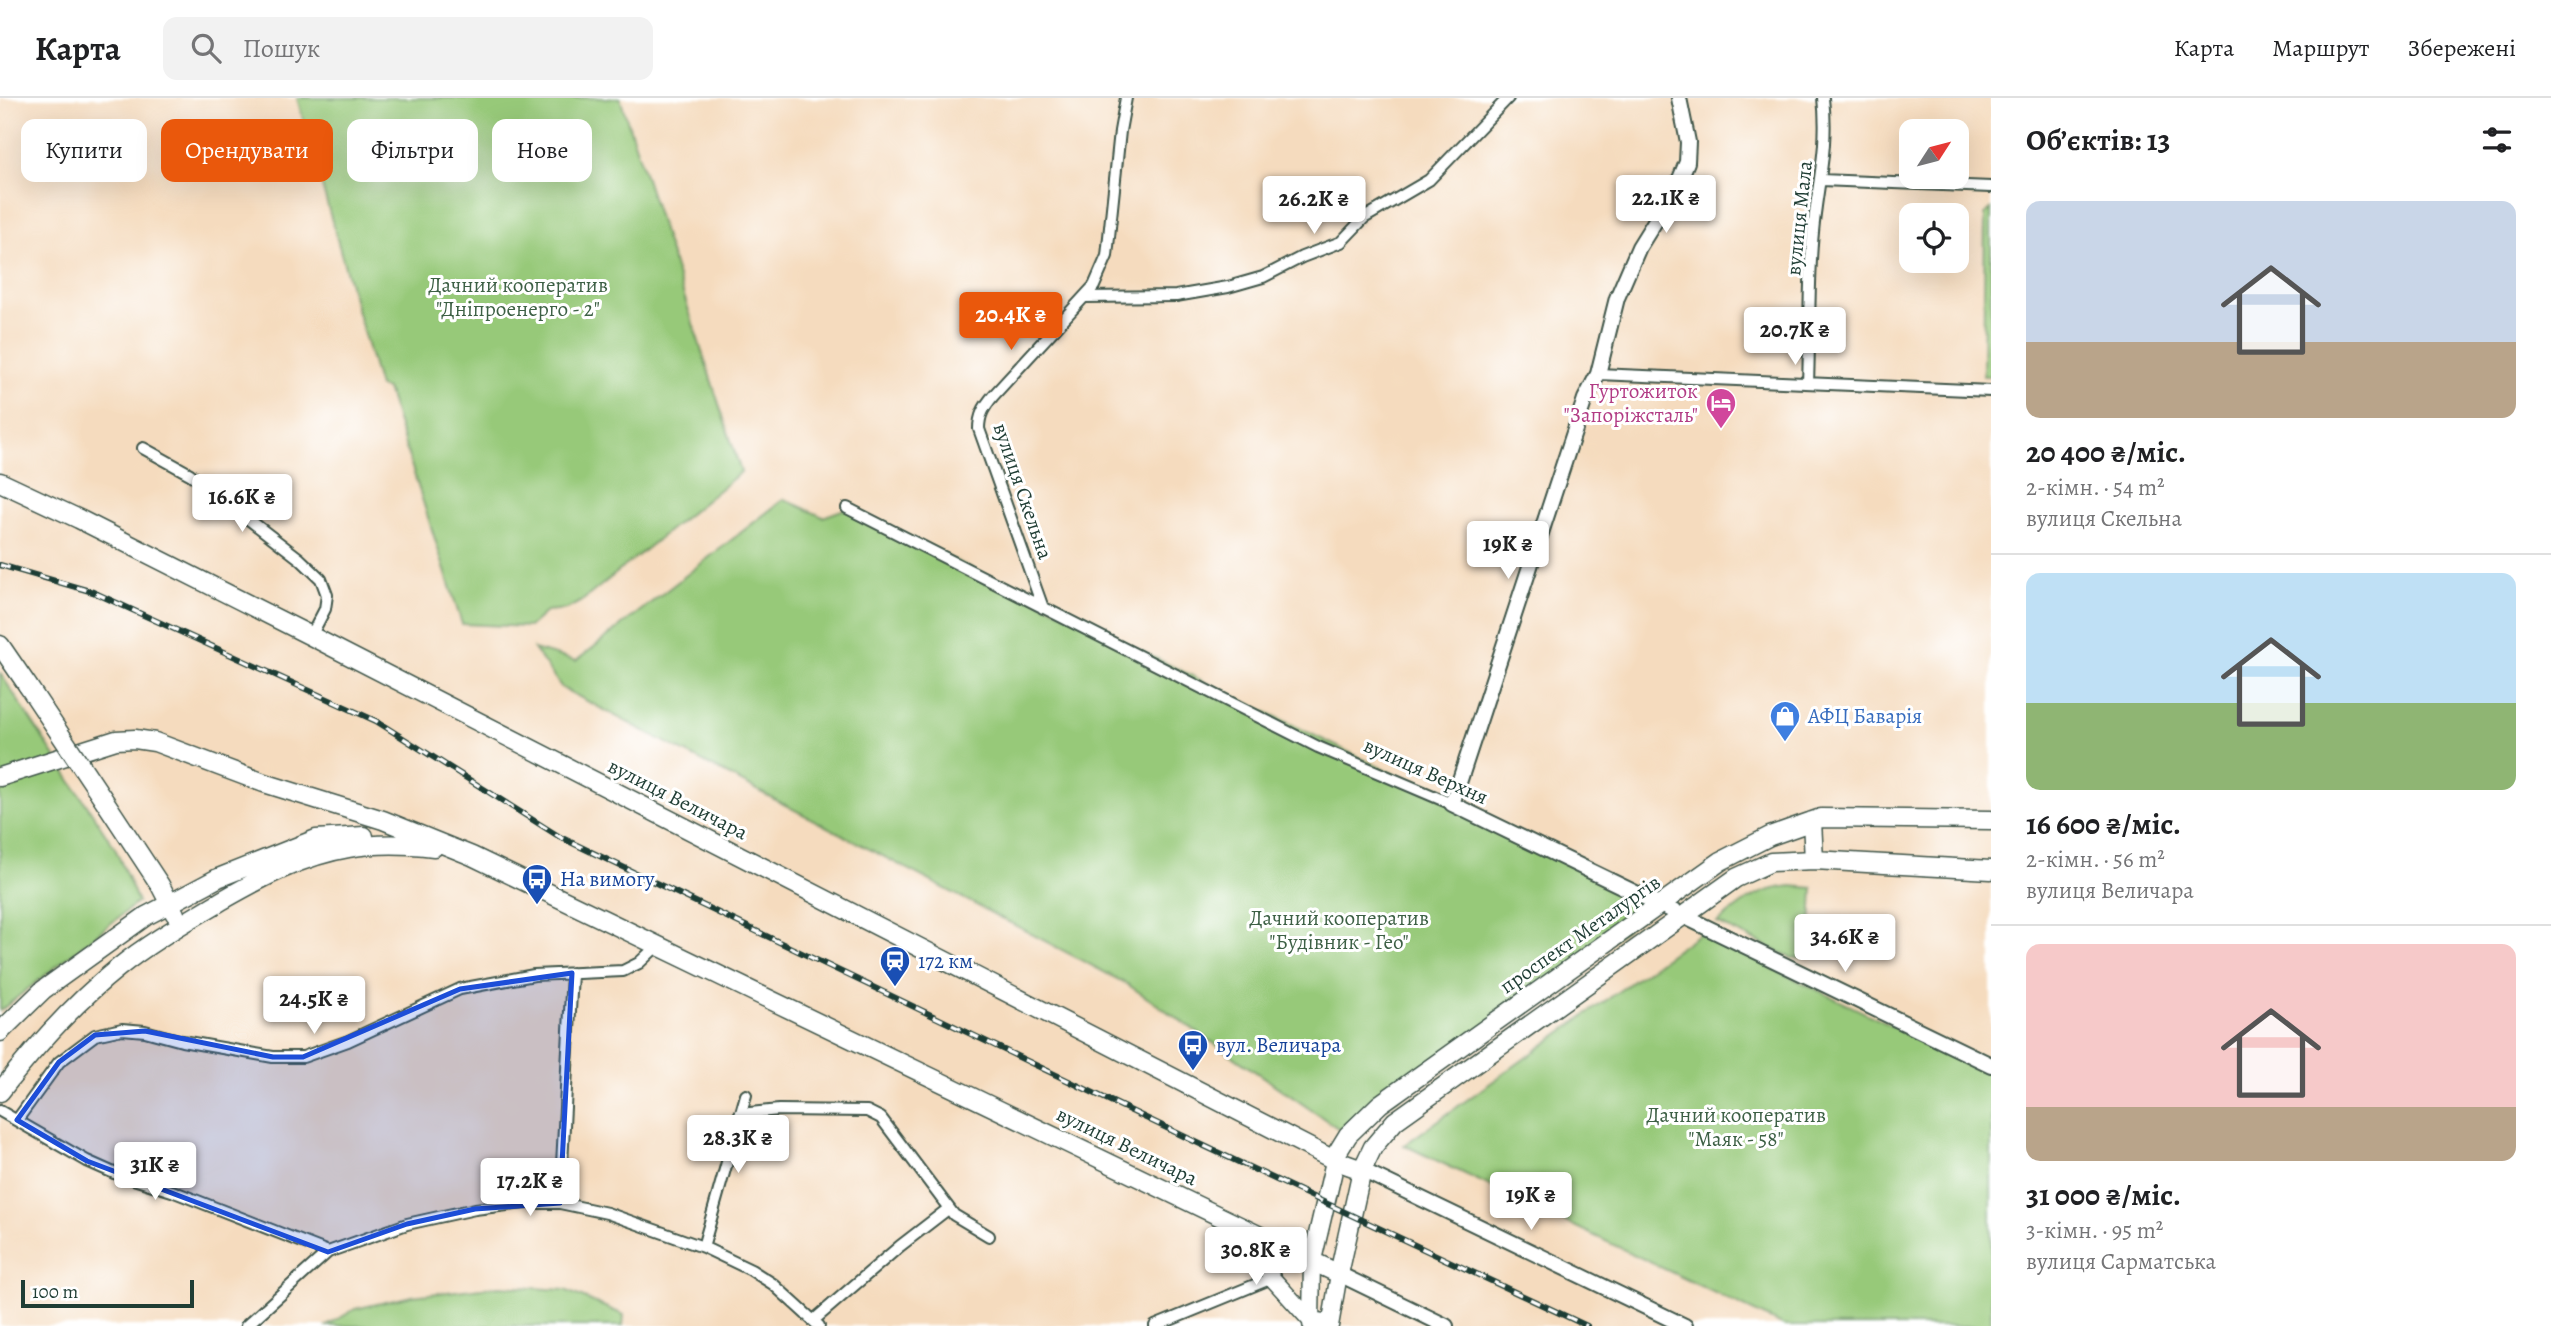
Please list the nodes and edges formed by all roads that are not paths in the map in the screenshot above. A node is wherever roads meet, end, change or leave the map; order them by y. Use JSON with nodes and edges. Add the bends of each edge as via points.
{"nodes":[{"id":1,"x":1126,"y":98,"type":"edge"},
{"id":2,"x":1508,"y":98,"type":"edge"},
{"id":3,"x":1679,"y":98,"type":"edge"},
{"id":4,"x":1823,"y":98,"type":"edge"},
{"id":5,"x":1821,"y":180,"type":"junction"},
{"id":6,"x":1991,"y":187,"type":"edge"},
{"id":7,"x":1084,"y":297,"type":"junction"},
{"id":8,"x":1598,"y":374,"type":"junction"},
{"id":9,"x":1808,"y":383,"type":"junction"},
{"id":10,"x":1991,"y":391,"type":"edge"},
{"id":11,"x":143,"y":448,"type":"dead end"},
{"id":12,"x":0,"y":482,"type":"edge"},
{"id":13,"x":847,"y":508,"type":"dead end"},
{"id":14,"x":1043,"y":608,"type":"junction"},
{"id":15,"x":311,"y":636,"type":"junction"},
{"id":16,"x":0,"y":645,"type":"edge"},
{"id":17,"x":0,"y":776,"type":"edge"},
{"id":18,"x":1452,"y":804,"type":"junction"},
{"id":19,"x":1991,"y":820,"type":"edge"},
{"id":20,"x":1812,"y":821,"type":"junction"},
{"id":21,"x":422,"y":846,"type":"junction"},
{"id":22,"x":472,"y":856,"type":"junction"},
{"id":23,"x":1814,"y":860,"type":"junction"},
{"id":24,"x":1991,"y":870,"type":"edge"},
{"id":25,"x":171,"y":903,"type":"junction"},
{"id":26,"x":1661,"y":904,"type":"junction"},
{"id":27,"x":1684,"y":915,"type":"junction"},
{"id":28,"x":176,"y":927,"type":"junction"},
{"id":29,"x":658,"y":945,"type":"junction"},
{"id":30,"x":572,"y":973,"type":"junction"},
{"id":31,"x":0,"y":1032,"type":"edge"},
{"id":32,"x":1991,"y":1065,"type":"edge"},
{"id":33,"x":0,"y":1092,"type":"edge"},
{"id":34,"x":746,"y":1095,"type":"dead end"},
{"id":35,"x":0,"y":1111,"type":"edge"},
{"id":36,"x":740,"y":1114,"type":"junction"},
{"id":37,"x":17,"y":1120,"type":"junction"},
{"id":38,"x":1334,"y":1160,"type":"junction"},
{"id":39,"x":1362,"y":1170,"type":"junction"},
{"id":40,"x":560,"y":1203,"type":"junction"},
{"id":41,"x":948,"y":1209,"type":"junction"},
{"id":42,"x":1241,"y":1226,"type":"junction"},
{"id":43,"x":989,"y":1236,"type":"dead end"},
{"id":44,"x":703,"y":1247,"type":"junction"},
{"id":45,"x":328,"y":1252,"type":"junction"},
{"id":46,"x":1312,"y":1260,"type":"junction"},
{"id":47,"x":1339,"y":1274,"type":"junction"},
{"id":48,"x":1272,"y":1278,"type":"junction"},
{"id":49,"x":817,"y":1323,"type":"edge"},
{"id":50,"x":1311,"y":1323,"type":"edge"},
{"id":51,"x":1330,"y":1324,"type":"edge"},
{"id":52,"x":246,"y":1326,"type":"edge"},
{"id":53,"x":1156,"y":1326,"type":"edge"},
{"id":54,"x":1446,"y":1326,"type":"edge"},
{"id":55,"x":1685,"y":1326,"type":"edge"}],
"edges":[{"from":1,"to":7,"type":"street","name":"вулиця Скельна","via":[[1107,256]]},
{"from":2,"to":7,"type":"street","via":[[1429,180],[1364,218],[1341,242],[1263,277],[1228,287],[1176,296]]},
{"from":3,"to":8,"type":"street","via":[[1688,142],[1687,163],[1639,247],[1617,298]]},
{"from":4,"to":5,"type":"street","name":"вулиця Мала"},
{"from":5,"to":6,"type":"street"},
{"from":5,"to":9,"type":"street","name":"вулиця Мала","via":[[1812,236]]},
{"from":7,"to":14,"type":"street","name":"вулиця Скельна","via":[[985,405],[979,421]]},
{"from":8,"to":9,"type":"street"},
{"from":8,"to":18,"type":"street","via":[[1585,399]]},
{"from":9,"to":10,"type":"street"},
{"from":11,"to":15,"type":"street","via":[[190,474],[321,579],[326,609]]},
{"from":12,"to":15,"type":"main road","name":"вулиця Величара"},
{"from":13,"to":14,"type":"street","name":"вулиця Верхня"},
{"from":14,"to":18,"type":"street","name":"вулиця Верхня","via":[[1318,747]]},
{"from":15,"to":38,"type":"main road","name":"вулиця Величара"},
{"from":16,"to":25,"type":"main road","bridge":true},
{"from":17,"to":22,"type":"main road","via":[[116,740],[155,742],[264,783],[383,820]]},
{"from":18,"to":26,"type":"street","name":"вулиця Верхня"},
{"from":19,"to":20,"type":"main road","name":"проспект Металургів"},
{"from":20,"to":23,"type":"main road"},
{"from":20,"to":26,"type":"main road","name":"проспект Металургів","via":[[1721,861]]},
{"from":21,"to":22,"type":"main road"},
{"from":21,"to":25,"type":"main road","via":[[375,835],[316,839],[218,878]]},
{"from":21,"to":28,"type":"main road","via":[[350,848],[304,860],[260,878]]},
{"from":22,"to":29,"type":"main road","name":"вулиця Величара"},
{"from":23,"to":24,"type":"main road"},
{"from":23,"to":27,"type":"main road","via":[[1771,863],[1736,878]]},
{"from":25,"to":28,"type":"main road"},
{"from":25,"to":31,"type":"main road","via":[[43,990]]},
{"from":26,"to":27,"type":"street","name":"вулиця Верхня"},
{"from":26,"to":38,"type":"main road","name":"проспект Металургів","via":[[1380,1104],[1348,1135]]},
{"from":27,"to":32,"type":"street","name":"вулиця Верхня"},
{"from":27,"to":39,"type":"main road","via":[[1395,1121],[1373,1147]]},
{"from":28,"to":33,"type":"main road","via":[[117,969],[70,1011]]},
{"from":29,"to":30,"type":"street","via":[[623,971]]},
{"from":29,"to":42,"type":"main road","name":"вулиця Величара"},
{"from":30,"to":37,"type":"street","via":[[460,989],[303,1057],[273,1057],[145,1031],[122,1029],[95,1035],[59,1062]]},
{"from":30,"to":40,"type":"street"},
{"from":34,"to":36,"type":"street"},
{"from":35,"to":37,"type":"street"},
{"from":36,"to":41,"type":"street","via":[[867,1111],[881,1118]]},
{"from":36,"to":44,"type":"street"},
{"from":37,"to":45,"type":"street","via":[[114,1173]]},
{"from":38,"to":39,"type":"main road","name":"вулиця Величара"},
{"from":38,"to":46,"type":"main road","name":"проспект Металургів"},
{"from":39,"to":47,"type":"main road"},
{"from":39,"to":55,"type":"street"},
{"from":40,"to":44,"type":"street","via":[[607,1213]]},
{"from":40,"to":45,"type":"street","via":[[475,1209],[407,1224]]},
{"from":41,"to":43,"type":"street"},
{"from":41,"to":49,"type":"street","via":[[900,1246]]},
{"from":42,"to":46,"type":"main road","name":"вулиця Величара"},
{"from":42,"to":48,"type":"main road"},
{"from":44,"to":49,"type":"street","via":[[773,1284]]},
{"from":45,"to":52,"type":"street"},
{"from":46,"to":47,"type":"main road","name":"вулиця Величара"},
{"from":46,"to":50,"type":"main road"},
{"from":47,"to":51,"type":"main road"},
{"from":47,"to":54,"type":"street"},
{"from":48,"to":50,"type":"main road"},
{"from":48,"to":53,"type":"street"},
{"from":50,"to":51,"type":"main road"}]}
